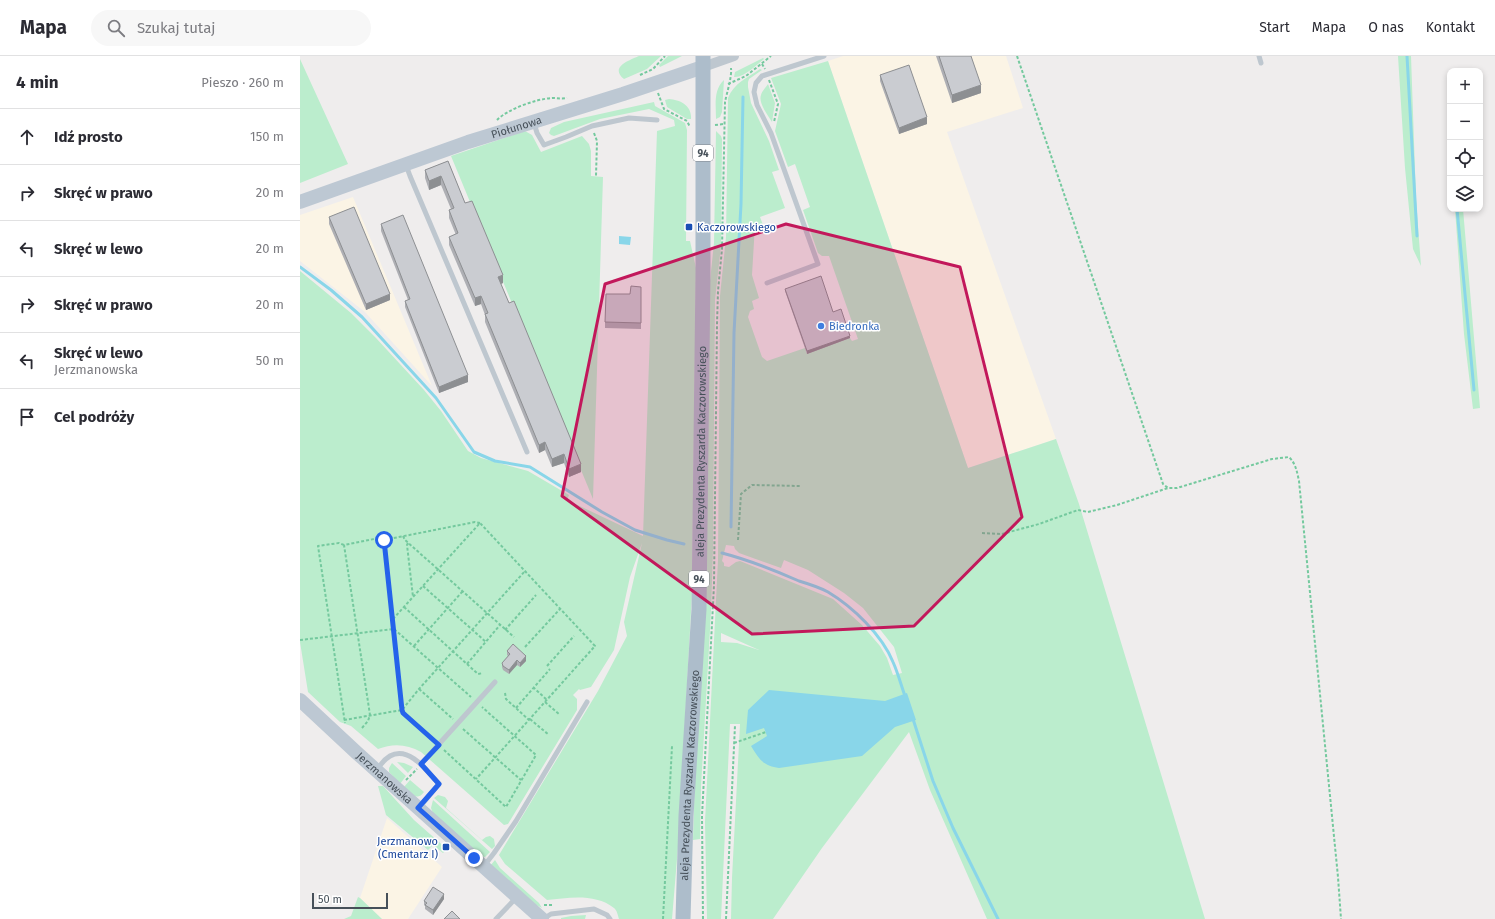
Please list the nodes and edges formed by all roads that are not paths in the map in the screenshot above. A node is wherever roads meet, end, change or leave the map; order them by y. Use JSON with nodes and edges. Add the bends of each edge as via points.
{"nodes":[{"id":1,"x":734,"y":56,"type":"edge"},
{"id":2,"x":824,"y":56,"type":"edge"},
{"id":3,"x":1259,"y":56,"type":"edge"},
{"id":4,"x":703,"y":62,"type":"edge"},
{"id":5,"x":1261,"y":63,"type":"dead end"},
{"id":6,"x":656,"y":120,"type":"dead end"},
{"id":7,"x":534,"y":122,"type":"junction"},
{"id":8,"x":406,"y":164,"type":"junction"},
{"id":9,"x":300,"y":202,"type":"edge"},
{"id":10,"x":767,"y":283,"type":"dead end"},
{"id":11,"x":527,"y":452,"type":"dead end"},
{"id":12,"x":494,"y":682,"type":"dead end"},
{"id":13,"x":300,"y":700,"type":"edge"},
{"id":14,"x":587,"y":702,"type":"dead end"},
{"id":15,"x":421,"y":764,"type":"junction"},
{"id":16,"x":377,"y":770,"type":"junction"},
{"id":17,"x":418,"y":808,"type":"junction"},
{"id":18,"x":483,"y":866,"type":"junction"},
{"id":19,"x":517,"y":897,"type":"junction"},
{"id":20,"x":496,"y":919,"type":"edge"},
{"id":21,"x":542,"y":919,"type":"edge"},
{"id":22,"x":610,"y":919,"type":"edge"},
{"id":23,"x":683,"y":919,"type":"edge"}],
"edges":[{"from":1,"to":4,"type":"street","name":"Piołunowa"},
{"from":2,"to":10,"type":"lane","via":[[762,76],[756,83],[754,92],[757,105],[771,133],[818,264]]},
{"from":3,"to":5,"type":"lane"},
{"from":4,"to":7,"type":"street","name":"Piołunowa","via":[[623,94]]},
{"from":4,"to":23,"type":"main road","name":"aleja Prezydenta Ryszarda Kaczorowskiego","number":"94","via":[[699,609],[686,816]]},
{"from":6,"to":7,"type":"lane","via":[[629,118],[592,126],[544,145]]},
{"from":7,"to":8,"type":"street","name":"Piołunowa"},
{"from":8,"to":9,"type":"street","name":"Piołunowa"},
{"from":8,"to":11,"type":"lane"},
{"from":12,"to":15,"type":"lane"},
{"from":13,"to":16,"type":"street","name":"Jerzmanowska"},
{"from":14,"to":18,"type":"lane","via":[[516,821]]},
{"from":15,"to":16,"type":"lane","via":[[409,756],[396,754],[390,756]]},
{"from":15,"to":17,"type":"lane","via":[[439,784]]},
{"from":16,"to":17,"type":"street","name":"Jerzmanowska"},
{"from":17,"to":18,"type":"street","name":"Jerzmanowska"},
{"from":18,"to":19,"type":"street","name":"Jerzmanowska"},
{"from":19,"to":20,"type":"lane"},
{"from":19,"to":21,"type":"street","name":"Jerzmanowska"},
{"from":21,"to":22,"type":"lane","via":[[552,914],[594,909],[608,915]]}]}
